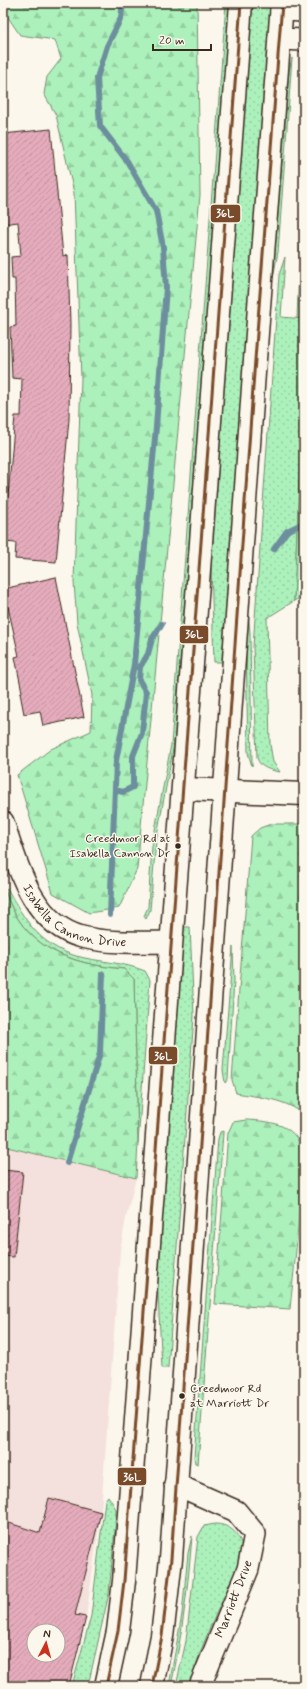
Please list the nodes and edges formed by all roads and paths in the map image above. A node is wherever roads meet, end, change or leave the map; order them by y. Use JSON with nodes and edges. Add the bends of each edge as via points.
{"nodes":[{"id":1,"x":241,"y":3,"type":"edge"},
{"id":2,"x":282,"y":7,"type":"edge"},
{"id":3,"x":304,"y":11,"type":"edge"},
{"id":4,"x":279,"y":39,"type":"junction"},
{"id":5,"x":304,"y":40,"type":"edge"},
{"id":6,"x":184,"y":789,"type":"junction"},
{"id":7,"x":224,"y":791,"type":"junction"},
{"id":8,"x":304,"y":794,"type":"edge"},
{"id":9,"x":3,"y":822,"type":"edge"},
{"id":10,"x":171,"y":942,"type":"junction"},
{"id":11,"x":175,"y":1484,"type":"junction"},
{"id":12,"x":106,"y":1686,"type":"edge"},
{"id":13,"x":152,"y":1686,"type":"edge"},
{"id":14,"x":200,"y":1686,"type":"edge"}],
"edges":[{"from":1,"to":6,"type":"main road"},
{"from":2,"to":3,"type":"street"},
{"from":2,"to":4,"type":"main road"},
{"from":4,"to":5,"type":"street"},
{"from":4,"to":7,"type":"main road"},
{"from":6,"to":7,"type":"main road"},
{"from":6,"to":10,"type":"main road"},
{"from":7,"to":8,"type":"main road"},
{"from":7,"to":11,"type":"main road"},
{"from":9,"to":10,"type":"street","name":"Isabella Cannon Drive","via":[[27,887],[41,910],[58,926],[82,937],[115,941]]},
{"from":10,"to":12,"type":"main road","via":[[124,1581],[118,1631]]},
{"from":11,"to":13,"type":"main road","via":[[171,1559],[162,1636]]},
{"from":11,"to":14,"type":"street","name":"Marriott Drive","via":[[236,1511],[255,1534],[248,1569]]}]}
